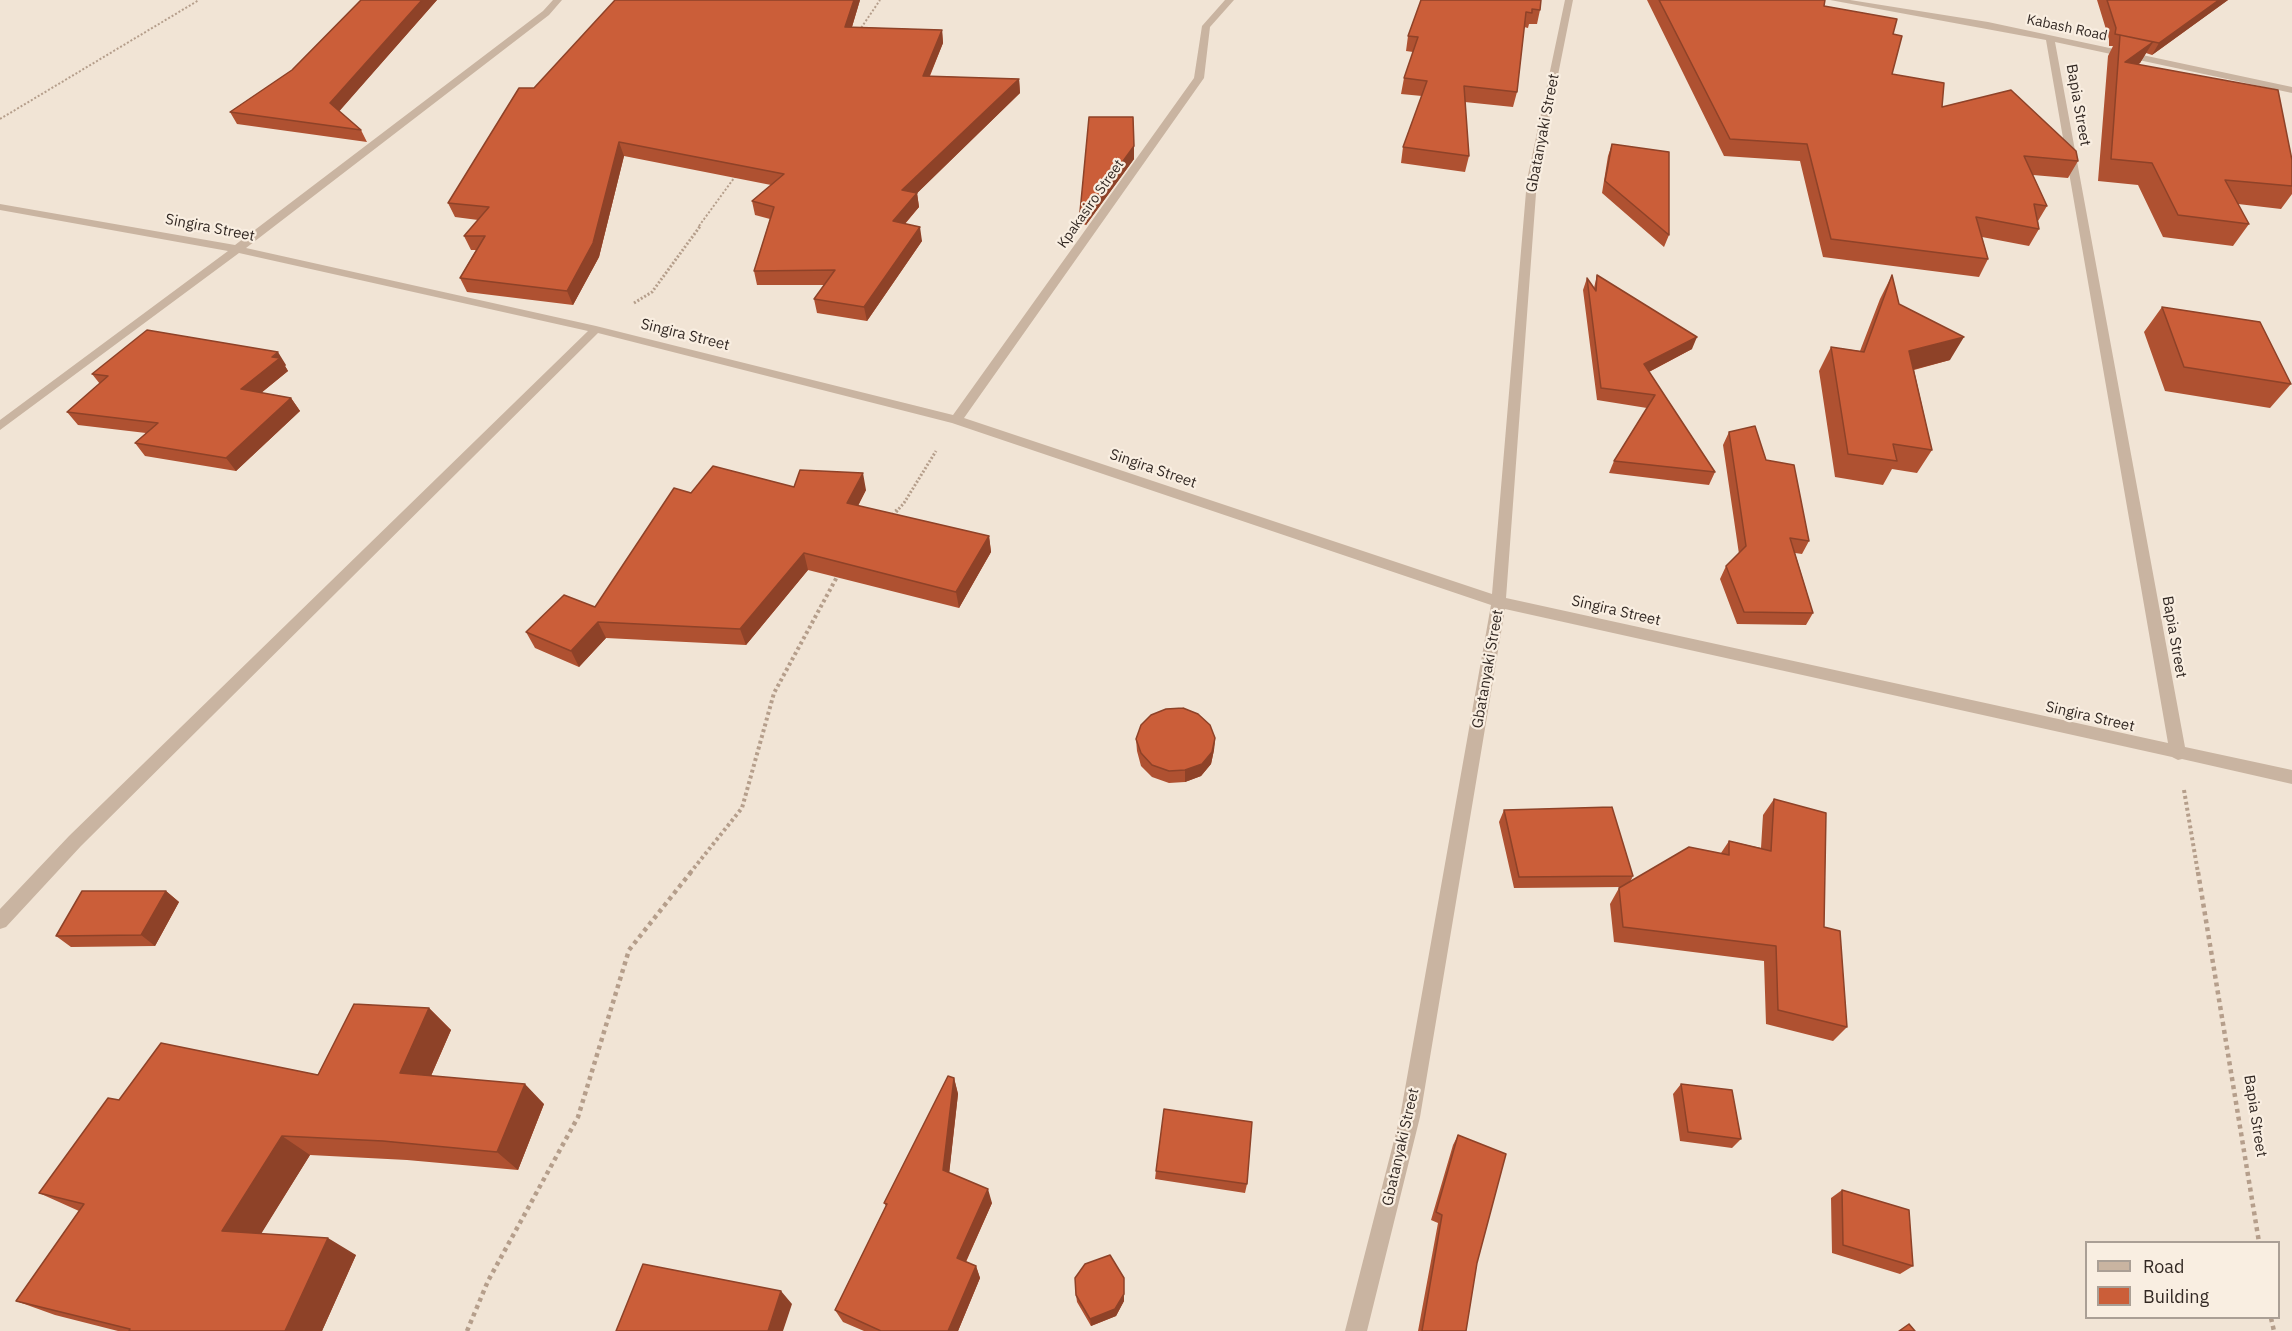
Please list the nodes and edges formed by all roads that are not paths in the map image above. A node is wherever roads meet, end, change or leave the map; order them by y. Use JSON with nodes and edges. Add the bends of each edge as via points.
{"nodes":[{"id":1,"x":558,"y":0,"type":"edge"},
{"id":2,"x":1230,"y":0,"type":"edge"},
{"id":3,"x":1569,"y":0,"type":"edge"},
{"id":4,"x":1834,"y":0,"type":"edge"},
{"id":5,"x":2049,"y":38,"type":"junction"},
{"id":6,"x":2292,"y":90,"type":"edge"},
{"id":7,"x":0,"y":207,"type":"edge"},
{"id":8,"x":237,"y":249,"type":"junction"},
{"id":9,"x":596,"y":329,"type":"junction"},
{"id":10,"x":956,"y":420,"type":"junction"},
{"id":11,"x":0,"y":426,"type":"edge"},
{"id":12,"x":1499,"y":602,"type":"junction"},
{"id":13,"x":2178,"y":754,"type":"junction"},
{"id":14,"x":2292,"y":777,"type":"edge"},
{"id":15,"x":0,"y":921,"type":"edge"},
{"id":16,"x":1356,"y":1331,"type":"edge"}],
"edges":[{"from":1,"to":8,"type":"street"},
{"from":2,"to":10,"type":"street","name":"Kpakasiro Street","via":[[1206,26],[1199,78]]},
{"from":3,"to":12,"type":"street","name":"Gbatanyaki Street","via":[[1532,180]]},
{"from":4,"to":5,"type":"street","name":"Kabash Road"},
{"from":5,"to":6,"type":"street","name":"Kabash Road"},
{"from":5,"to":13,"type":"street","name":"Bapia Street"},
{"from":7,"to":8,"type":"street","name":"Singira Street"},
{"from":8,"to":9,"type":"street","name":"Singira Street"},
{"from":8,"to":11,"type":"street"},
{"from":9,"to":10,"type":"street","name":"Singira Street"},
{"from":9,"to":15,"type":"street","via":[[75,841]]},
{"from":10,"to":12,"type":"street","name":"Singira Street"},
{"from":12,"to":13,"type":"street","name":"Singira Street"},
{"from":12,"to":16,"type":"street","name":"Gbatanyaki Street","via":[[1410,1118]]},
{"from":13,"to":14,"type":"street","name":"Singira Street"}]}
